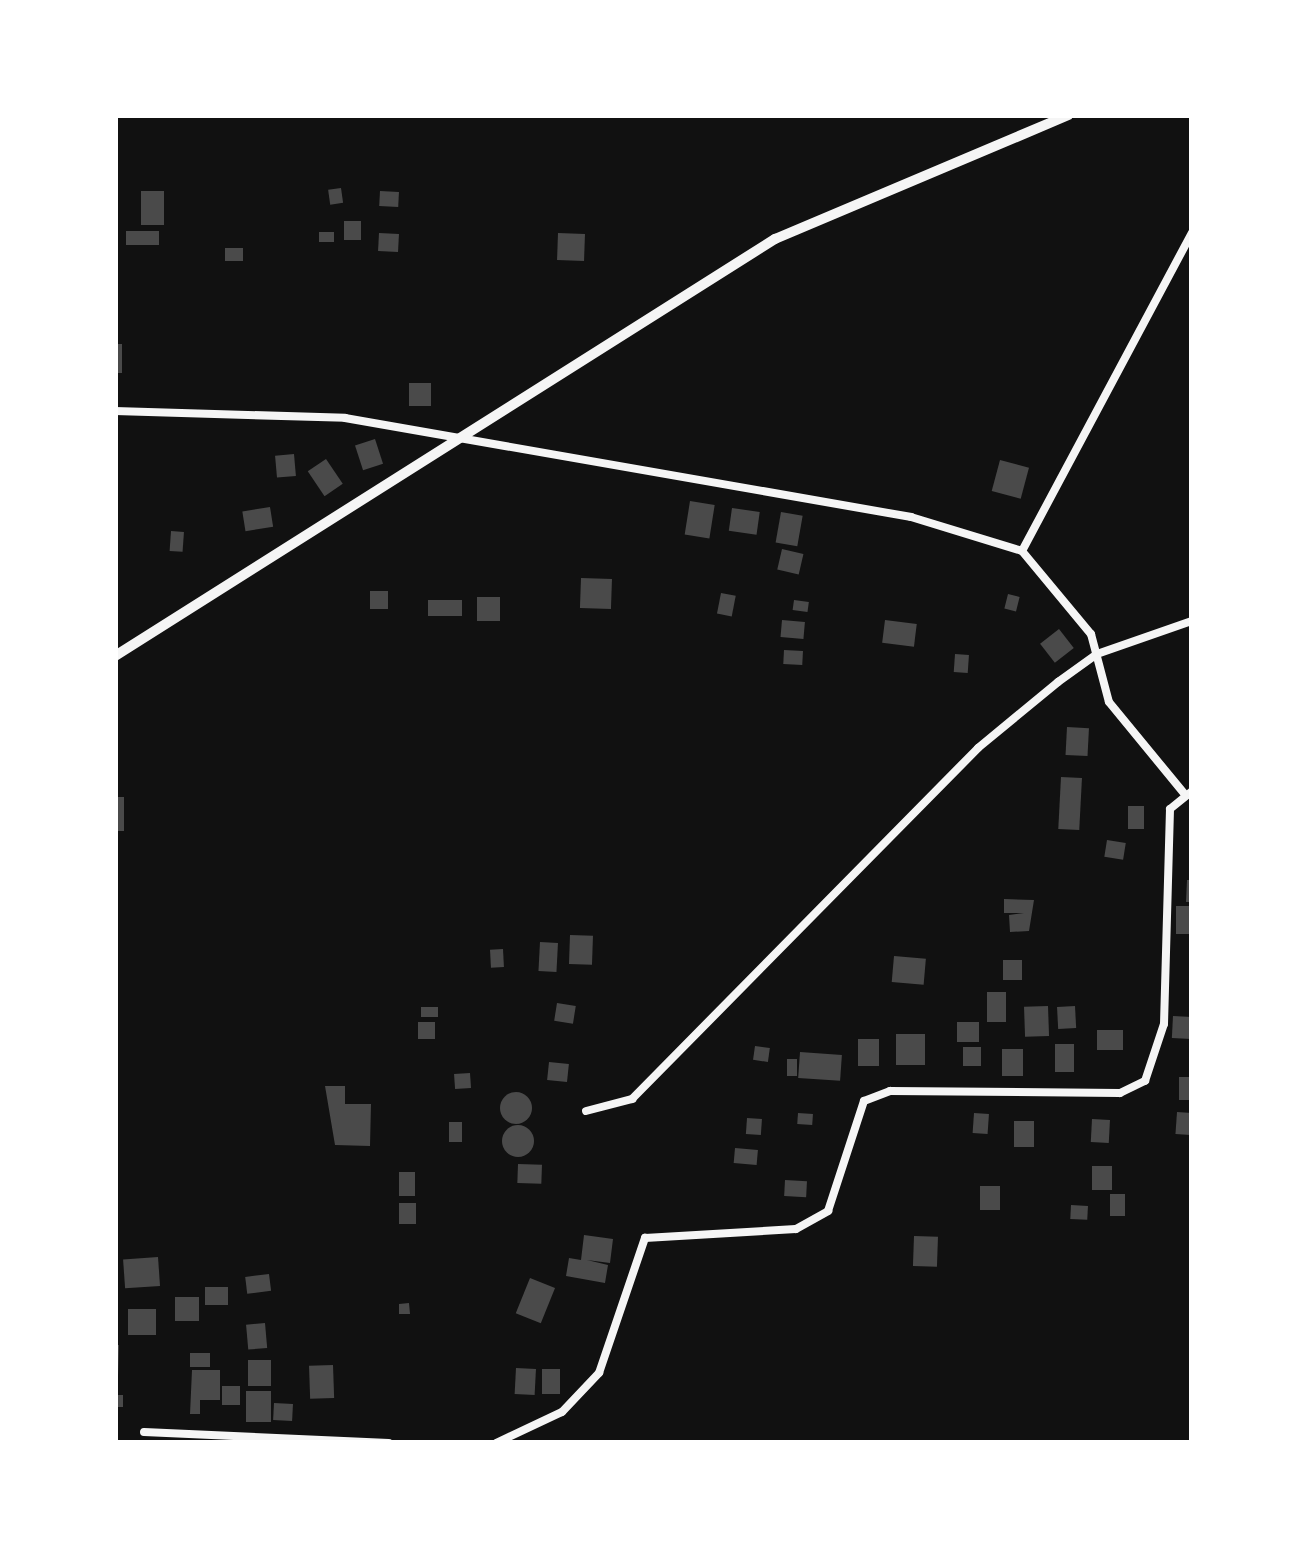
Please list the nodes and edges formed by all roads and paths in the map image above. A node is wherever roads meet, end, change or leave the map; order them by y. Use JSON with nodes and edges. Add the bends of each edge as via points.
{"nodes":[{"id":1,"x":1068,"y":115,"type":"edge"},
{"id":2,"x":1192,"y":232,"type":"edge"},
{"id":3,"x":115,"y":411,"type":"edge"},
{"id":4,"x":468,"y":441,"type":"junction"},
{"id":5,"x":1022,"y":552,"type":"junction"},
{"id":6,"x":1192,"y":620,"type":"edge"},
{"id":7,"x":1097,"y":654,"type":"junction"},
{"id":8,"x":115,"y":656,"type":"edge"},
{"id":9,"x":1188,"y":792,"type":"edge"},
{"id":10,"x":586,"y":1112,"type":"dead end"},
{"id":11,"x":144,"y":1432,"type":"dead end"},
{"id":12,"x":389,"y":1443,"type":"edge"},
{"id":13,"x":496,"y":1443,"type":"edge"}],
"edges":[{"from":1,"to":4,"type":"street","via":[[834,207]]},
{"from":2,"to":5,"type":"street"},
{"from":3,"to":4,"type":"street","via":[[345,418]]},
{"from":4,"to":5,"type":"street","via":[[912,517]]},
{"from":4,"to":8,"type":"street"},
{"from":5,"to":7,"type":"street","via":[[1074,610]]},
{"from":6,"to":7,"type":"street"},
{"from":7,"to":9,"type":"street","via":[[1109,702]]},
{"from":7,"to":10,"type":"street","via":[[978,748],[632,1100]]},
{"from":9,"to":13,"type":"street","via":[[1170,809],[1164,1024],[1146,1081],[1120,1093],[890,1092],[864,1102],[828,1211],[796,1229],[645,1238],[599,1374],[562,1412]]},
{"from":11,"to":12,"type":"street"}]}
